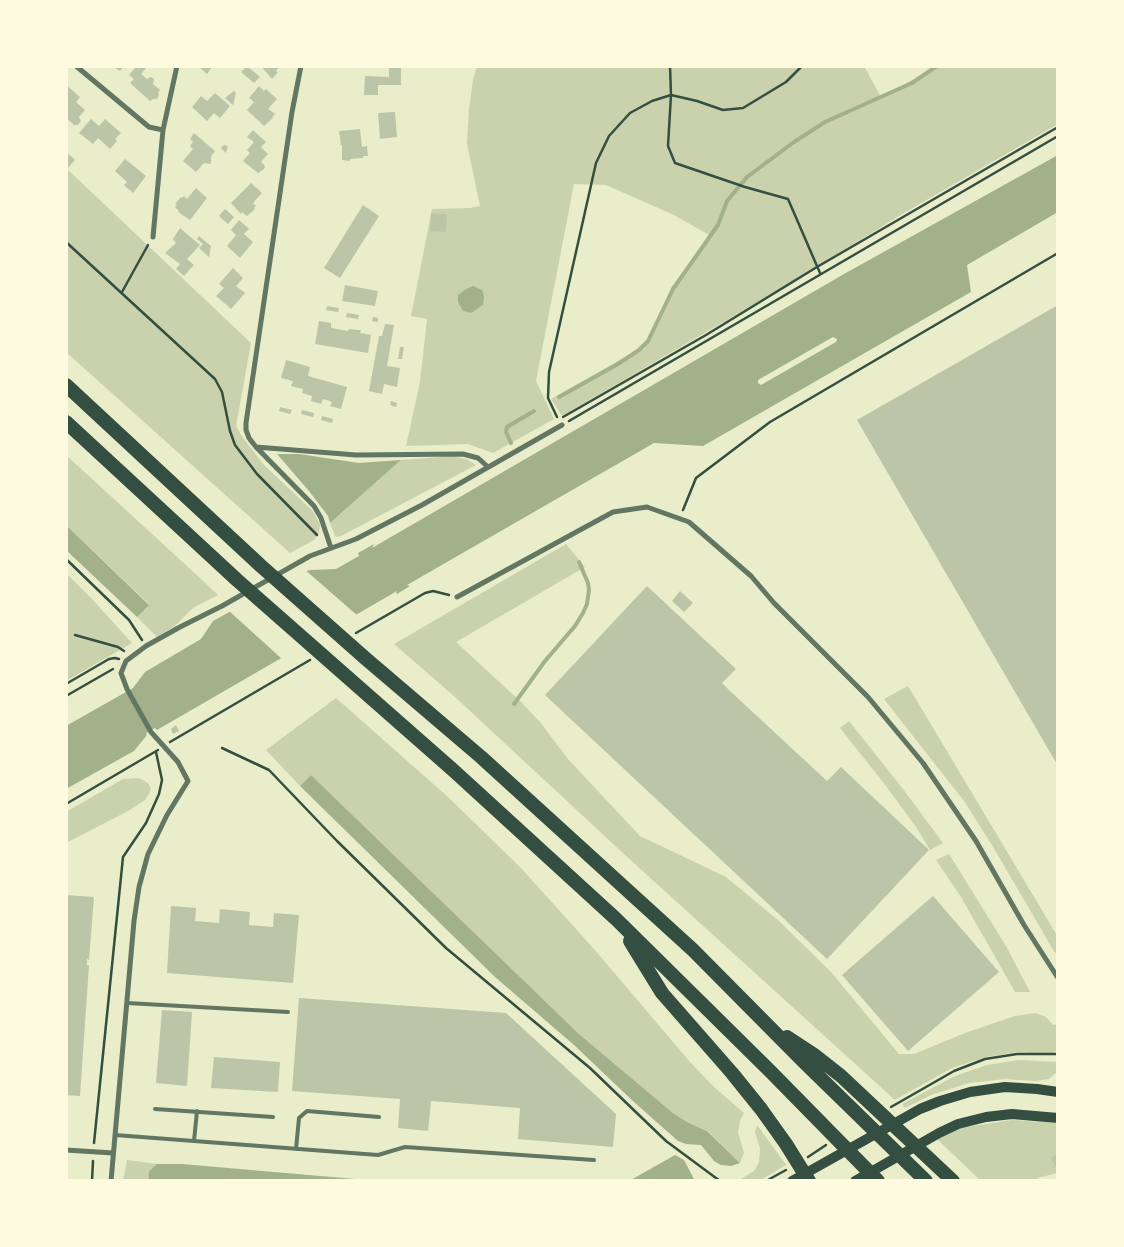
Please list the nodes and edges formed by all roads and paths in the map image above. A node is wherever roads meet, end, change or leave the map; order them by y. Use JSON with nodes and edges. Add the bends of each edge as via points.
{"nodes":[{"id":1,"x":76,"y":66,"type":"edge"},
{"id":2,"x":177,"y":66,"type":"edge"},
{"id":3,"x":302,"y":66,"type":"edge"},
{"id":4,"x":670,"y":66,"type":"edge"},
{"id":5,"x":802,"y":66,"type":"edge"},
{"id":6,"x":671,"y":95,"type":"junction"},
{"id":7,"x":1058,"y":126,"type":"edge"},
{"id":8,"x":163,"y":130,"type":"junction"},
{"id":9,"x":1058,"y":136,"type":"edge"},
{"id":10,"x":153,"y":237,"type":"joint"},
{"id":11,"x":66,"y":242,"type":"edge"},
{"id":12,"x":1058,"y":253,"type":"edge"},
{"id":13,"x":817,"y":267,"type":"junction"},
{"id":14,"x":820,"y":273,"type":"junction"},
{"id":15,"x":121,"y":293,"type":"junction"},
{"id":16,"x":66,"y":385,"type":"edge"},
{"id":17,"x":66,"y":422,"type":"edge"},
{"id":18,"x":562,"y":426,"type":"joint"},
{"id":19,"x":256,"y":447,"type":"junction"},
{"id":20,"x":488,"y":467,"type":"junction"},
{"id":21,"x":679,"y":518,"type":"junction"},
{"id":22,"x":330,"y":548,"type":"junction"},
{"id":23,"x":66,"y":559,"type":"edge"},
{"id":24,"x":457,"y":598,"type":"dead end"},
{"id":25,"x":75,"y":635,"type":"dead end"},
{"id":26,"x":146,"y":646,"type":"junction"},
{"id":27,"x":128,"y":659,"type":"junction"},
{"id":28,"x":66,"y":684,"type":"edge"},
{"id":29,"x":66,"y":696,"type":"edge"},
{"id":30,"x":222,"y":748,"type":"dead end"},
{"id":31,"x":66,"y":804,"type":"edge"},
{"id":32,"x":616,"y":919,"type":"junction"},
{"id":33,"x":1058,"y":978,"type":"edge"},
{"id":34,"x":126,"y":1003,"type":"junction"},
{"id":35,"x":288,"y":1012,"type":"dead end"},
{"id":36,"x":764,"y":1021,"type":"junction"},
{"id":37,"x":1058,"y":1092,"type":"edge"},
{"id":38,"x":155,"y":1109,"type":"dead end"},
{"id":39,"x":198,"y":1111,"type":"junction"},
{"id":40,"x":273,"y":1117,"type":"dead end"},
{"id":41,"x":379,"y":1117,"type":"dead end"},
{"id":42,"x":1058,"y":1118,"type":"edge"},
{"id":43,"x":115,"y":1135,"type":"junction"},
{"id":44,"x":194,"y":1141,"type":"junction"},
{"id":45,"x":296,"y":1149,"type":"junction"},
{"id":46,"x":66,"y":1150,"type":"edge"},
{"id":47,"x":93,"y":1152,"type":"junction"},
{"id":48,"x":113,"y":1154,"type":"junction"},
{"id":49,"x":594,"y":1160,"type":"dead end"},
{"id":50,"x":92,"y":1181,"type":"edge"},
{"id":51,"x":111,"y":1181,"type":"edge"},
{"id":52,"x":720,"y":1181,"type":"edge"},
{"id":53,"x":792,"y":1181,"type":"edge"},
{"id":54,"x":809,"y":1181,"type":"edge"},
{"id":55,"x":855,"y":1181,"type":"edge"},
{"id":56,"x":878,"y":1181,"type":"edge"},
{"id":57,"x":926,"y":1181,"type":"edge"},
{"id":58,"x":953,"y":1181,"type":"edge"}],
"edges":[{"from":1,"to":8,"type":"street","via":[[150,127]]},
{"from":2,"to":8,"type":"street"},
{"from":3,"to":19,"type":"street","via":[[292,112],[246,423],[247,434]]},
{"from":4,"to":6,"type":"path"},
{"from":5,"to":6,"type":"path","via":[[786,82],[743,108],[723,110]]},
{"from":6,"to":13,"type":"path","via":[[668,146],[675,163],[788,199]]},
{"from":6,"to":13,"type":"path","via":[[630,113],[609,136],[596,163],[548,383],[548,398],[559,420]]},
{"from":7,"to":13,"type":"path"},
{"from":8,"to":10,"type":"street"},
{"from":9,"to":14,"type":"path"},
{"from":10,"to":15,"type":"path"},
{"from":11,"to":15,"type":"path"},
{"from":12,"to":21,"type":"path","via":[[770,422],[696,478]]},
{"from":13,"to":14,"type":"path"},
{"from":14,"to":18,"type":"path"},
{"from":15,"to":22,"type":"path","via":[[216,379],[235,445],[264,481]]},
{"from":16,"to":36,"type":"highway","via":[[262,566],[611,875]]},
{"from":17,"to":32,"type":"highway"},
{"from":18,"to":20,"type":"street"},
{"from":19,"to":20,"type":"street","via":[[356,455],[463,454],[478,458]]},
{"from":19,"to":22,"type":"street","via":[[314,506]]},
{"from":20,"to":22,"type":"street","via":[[356,539]]},
{"from":21,"to":24,"type":"street","via":[[647,507],[613,512]]},
{"from":21,"to":33,"type":"street","via":[[689,522],[751,576],[868,697],[911,749],[976,841]]},
{"from":22,"to":26,"type":"street"},
{"from":23,"to":26,"type":"path","via":[[129,620]]},
{"from":25,"to":27,"type":"path","via":[[118,647]]},
{"from":26,"to":27,"type":"street"},
{"from":27,"to":28,"type":"path","via":[[109,660]]},
{"from":27,"to":29,"type":"path"},
{"from":27,"to":34,"type":"street","via":[[121,674],[128,689],[151,732],[178,762],[188,781],[148,854],[139,887]]},
{"from":30,"to":52,"type":"path","via":[[269,770],[446,948],[590,1068],[666,1142]]},
{"from":31,"to":47,"type":"path","via":[[156,752],[162,780],[159,794],[146,822],[123,857]]},
{"from":32,"to":54,"type":"highway","via":[[662,993],[732,1073],[786,1144]]},
{"from":32,"to":56,"type":"highway"},
{"from":34,"to":35,"type":"lane"},
{"from":34,"to":43,"type":"street"},
{"from":36,"to":57,"type":"highway"},
{"from":36,"to":58,"type":"highway","via":[[841,1076]]},
{"from":37,"to":53,"type":"main road","via":[[1005,1087],[940,1100]]},
{"from":38,"to":39,"type":"lane"},
{"from":39,"to":40,"type":"lane"},
{"from":39,"to":44,"type":"lane"},
{"from":41,"to":45,"type":"lane","via":[[307,1111],[299,1118]]},
{"from":42,"to":55,"type":"main road","via":[[1012,1114],[958,1124]]},
{"from":43,"to":44,"type":"lane"},
{"from":43,"to":48,"type":"street"},
{"from":44,"to":45,"type":"lane"},
{"from":45,"to":49,"type":"lane","via":[[378,1155],[405,1148]]},
{"from":46,"to":47,"type":"street"},
{"from":47,"to":48,"type":"street"},
{"from":47,"to":50,"type":"path"},
{"from":48,"to":51,"type":"street"}]}
